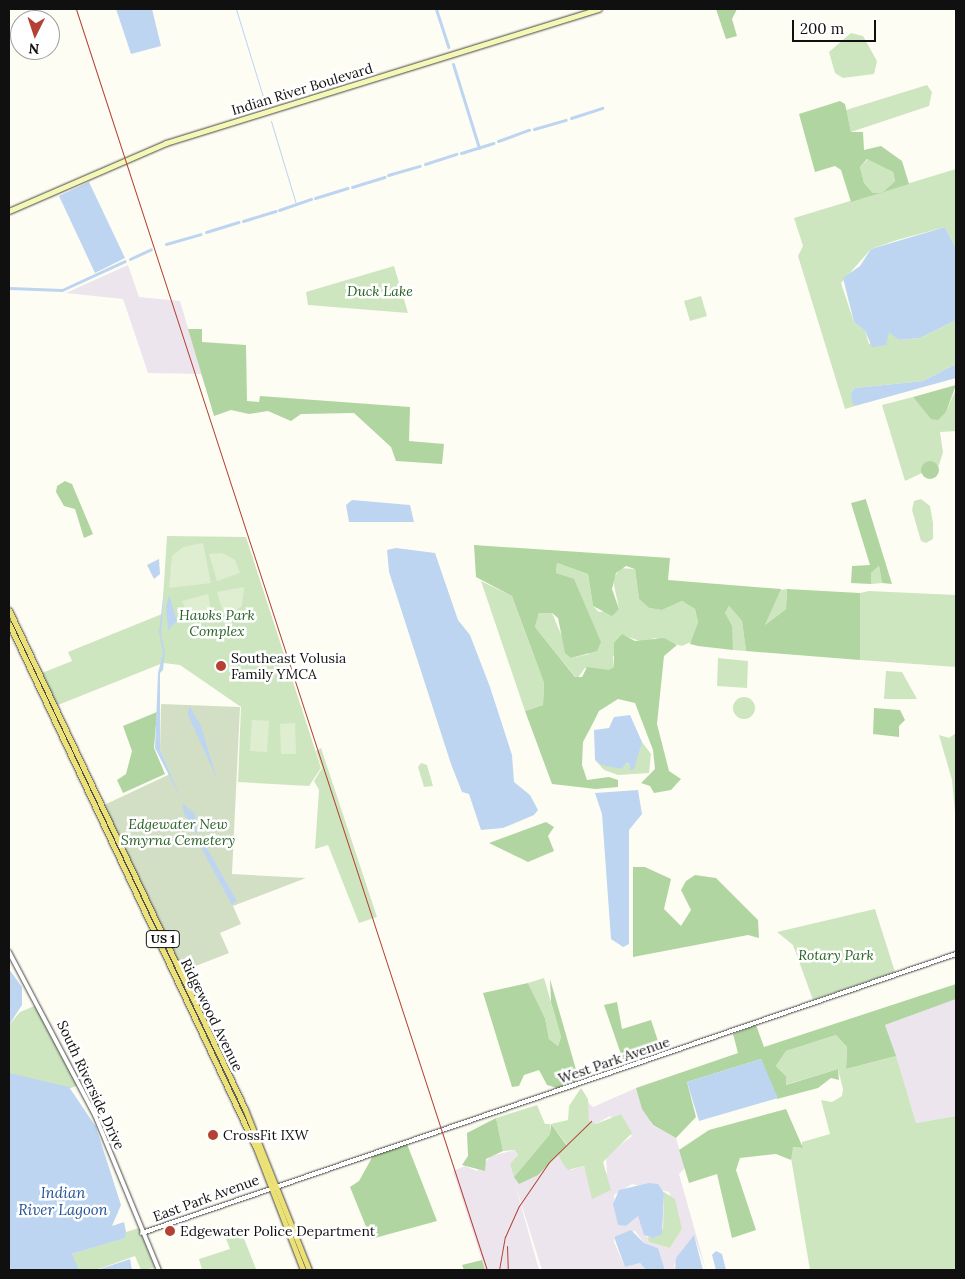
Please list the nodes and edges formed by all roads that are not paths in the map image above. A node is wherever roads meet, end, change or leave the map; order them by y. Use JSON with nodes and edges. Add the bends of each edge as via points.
{"nodes":[{"id":1,"x":599,"y":9,"type":"edge"},
{"id":2,"x":18,"y":207,"type":"junction"},
{"id":3,"x":9,"y":211,"type":"edge"},
{"id":4,"x":9,"y":215,"type":"edge"},
{"id":5,"x":9,"y":610,"type":"edge"},
{"id":6,"x":9,"y":619,"type":"edge"},
{"id":7,"x":9,"y":624,"type":"edge"},
{"id":8,"x":16,"y":632,"type":"junction"},
{"id":9,"x":64,"y":742,"type":"junction"},
{"id":10,"x":84,"y":768,"type":"junction"},
{"id":11,"x":79,"y":774,"type":"junction"},
{"id":12,"x":100,"y":803,"type":"junction"},
{"id":13,"x":107,"y":833,"type":"junction"},
{"id":14,"x":129,"y":867,"type":"junction"},
{"id":15,"x":127,"y":875,"type":"junction"},
{"id":16,"x":147,"y":905,"type":"junction"},
{"id":17,"x":9,"y":952,"type":"edge"},
{"id":18,"x":956,"y":954,"type":"edge"},
{"id":19,"x":215,"y":1060,"type":"junction"},
{"id":20,"x":233,"y":1084,"type":"junction"},
{"id":21,"x":239,"y":1111,"type":"junction"},
{"id":22,"x":259,"y":1142,"type":"junction"},
{"id":23,"x":275,"y":1185,"type":"junction"},
{"id":24,"x":142,"y":1233,"type":"junction"},
{"id":25,"x":159,"y":1270,"type":"edge"},
{"id":26,"x":303,"y":1270,"type":"edge"},
{"id":27,"x":309,"y":1270,"type":"edge"}],
"edges":[{"from":1,"to":2,"type":"main road","name":"Indian River Boulevard","via":[[166,143]]},
{"from":2,"to":3,"type":"main road","name":"Indian River Boulevard"},
{"from":2,"to":4,"type":"main road"},
{"from":5,"to":8,"type":"main road","name":"Ridgewood Avenue","number":"US 1"},
{"from":6,"to":8,"type":"main road"},
{"from":7,"to":8,"type":"main road","name":"Ridgewood Avenue","number":"US 1"},
{"from":8,"to":9,"type":"main road","name":"Ridgewood Avenue","number":"US 1"},
{"from":8,"to":10,"type":"main road","name":"Ridgewood Avenue","number":"US 1","via":[[27,648]]},
{"from":9,"to":10,"type":"main road"},
{"from":9,"to":11,"type":"main road","name":"Ridgewood Avenue","number":"US 1"},
{"from":10,"to":12,"type":"main road","name":"Ridgewood Avenue","number":"US 1"},
{"from":11,"to":12,"type":"main road"},
{"from":11,"to":13,"type":"main road","name":"Ridgewood Avenue","number":"US 1"},
{"from":12,"to":14,"type":"main road","name":"Ridgewood Avenue","number":"US 1"},
{"from":13,"to":14,"type":"main road"},
{"from":13,"to":15,"type":"main road","name":"Ridgewood Avenue","number":"US 1"},
{"from":14,"to":16,"type":"main road","name":"Ridgewood Avenue","number":"US 1"},
{"from":15,"to":16,"type":"main road"},
{"from":15,"to":19,"type":"main road","name":"Ridgewood Avenue","number":"US 1"},
{"from":16,"to":20,"type":"main road","name":"Ridgewood Avenue","number":"US 1"},
{"from":17,"to":24,"type":"street","name":"South Riverside Drive","via":[[95,1115]]},
{"from":18,"to":23,"type":"street","name":"West Park Avenue"},
{"from":19,"to":20,"type":"main road"},
{"from":19,"to":21,"type":"main road","name":"Ridgewood Avenue","number":"US 1"},
{"from":20,"to":22,"type":"main road","name":"Ridgewood Avenue","number":"US 1"},
{"from":21,"to":22,"type":"main road"},
{"from":21,"to":23,"type":"main road","name":"Ridgewood Avenue","number":"US 1"},
{"from":22,"to":23,"type":"main road","name":"Ridgewood Avenue","number":"US 1"},
{"from":23,"to":24,"type":"street","name":"East Park Avenue"},
{"from":23,"to":26,"type":"main road","name":"Ridgewood Avenue","number":"US 1"},
{"from":23,"to":27,"type":"main road","name":"Ridgewood Avenue","number":"US 1"},
{"from":24,"to":25,"type":"street","name":"South Riverside Drive"}]}
